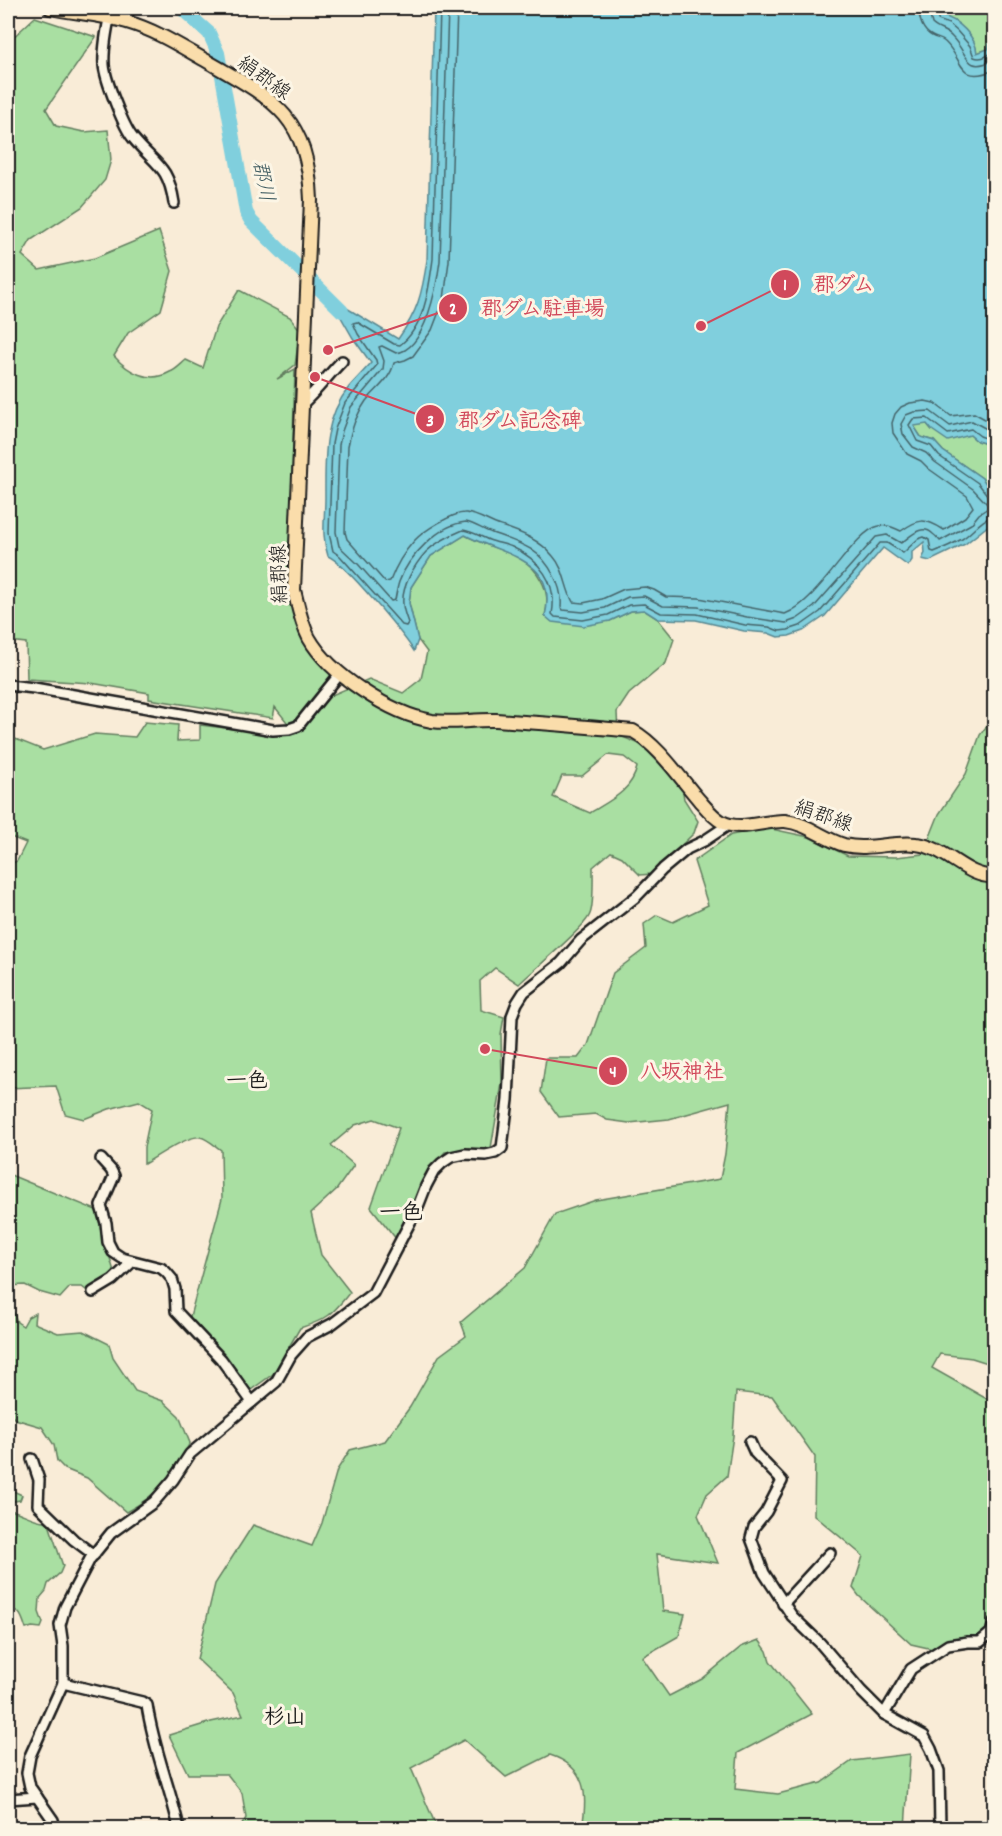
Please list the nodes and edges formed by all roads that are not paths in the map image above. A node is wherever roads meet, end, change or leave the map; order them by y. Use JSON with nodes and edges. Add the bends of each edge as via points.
{"nodes":[{"id":1,"x":50,"y":8,"type":"edge"},
{"id":2,"x":130,"y":8,"type":"edge"},
{"id":3,"x":109,"y":19,"type":"junction"},
{"id":4,"x":124,"y":21,"type":"junction"},
{"id":5,"x":174,"y":203,"type":"dead end"},
{"id":6,"x":342,"y":361,"type":"dead end"},
{"id":7,"x":302,"y":404,"type":"junction"},
{"id":8,"x":339,"y":675,"type":"junction"},
{"id":9,"x":8,"y":685,"type":"edge"},
{"id":10,"x":728,"y":825,"type":"junction"},
{"id":11,"x":994,"y":876,"type":"edge"},
{"id":12,"x":101,"y":1160,"type":"dead end"},
{"id":13,"x":132,"y":1262,"type":"junction"},
{"id":14,"x":93,"y":1292,"type":"dead end"},
{"id":15,"x":252,"y":1402,"type":"junction"},
{"id":16,"x":750,"y":1442,"type":"dead end"},
{"id":17,"x":32,"y":1459,"type":"dead end"},
{"id":18,"x":830,"y":1553,"type":"dead end"},
{"id":19,"x":94,"y":1554,"type":"junction"},
{"id":20,"x":783,"y":1604,"type":"junction"},
{"id":21,"x":994,"y":1623,"type":"edge"},
{"id":22,"x":63,"y":1683,"type":"junction"},
{"id":23,"x":884,"y":1714,"type":"junction"},
{"id":24,"x":37,"y":1797,"type":"junction"},
{"id":25,"x":8,"y":1799,"type":"edge"},
{"id":26,"x":55,"y":1828,"type":"edge"},
{"id":27,"x":179,"y":1828,"type":"edge"},
{"id":28,"x":940,"y":1828,"type":"edge"}],
"edges":[{"from":1,"to":3,"type":"main road","name":"絹郡線"},
{"from":2,"to":4,"type":"street"},
{"from":3,"to":4,"type":"main road","name":"絹郡線"},
{"from":3,"to":5,"type":"street","via":[[104,67],[111,88],[132,138],[171,182]]},
{"from":4,"to":7,"type":"main road","name":"絹郡線","via":[[150,30],[253,87],[276,104],[293,125],[305,150],[311,200]]},
{"from":6,"to":7,"type":"street"},
{"from":7,"to":8,"type":"main road","name":"絹郡線","via":[[294,590],[309,638]]},
{"from":8,"to":9,"type":"street","via":[[298,726],[273,730]]},
{"from":8,"to":10,"type":"main road","name":"絹郡線","via":[[386,704],[433,721],[492,720],[633,731],[650,743],[708,810]]},
{"from":10,"to":11,"type":"main road","name":"絹郡線","via":[[788,822],[843,844],[872,848],[927,845],[973,873]]},
{"from":10,"to":15,"type":"street","via":[[663,868],[637,896],[524,992],[512,1016],[502,1148],[495,1154],[465,1154],[442,1162],[373,1293],[307,1337],[276,1382]]},
{"from":12,"to":13,"type":"street","via":[[114,1176],[101,1206],[108,1242],[113,1252]]},
{"from":13,"to":14,"type":"street"},
{"from":13,"to":15,"type":"street","via":[[161,1268],[172,1279],[176,1311],[227,1367]]},
{"from":15,"to":19,"type":"street","via":[[190,1455],[154,1502],[111,1533]]},
{"from":16,"to":20,"type":"street","via":[[755,1453],[782,1480],[754,1527],[752,1538],[764,1573]]},
{"from":17,"to":19,"type":"street","via":[[39,1480],[38,1505]]},
{"from":18,"to":20,"type":"street"},
{"from":19,"to":22,"type":"street","via":[[65,1607],[60,1625]]},
{"from":20,"to":23,"type":"street"},
{"from":21,"to":23,"type":"street","via":[[991,1633],[980,1642],[948,1645],[911,1669]]},
{"from":22,"to":24,"type":"street","via":[[30,1756],[27,1773]]},
{"from":22,"to":27,"type":"street","via":[[147,1705]]},
{"from":23,"to":28,"type":"street","via":[[924,1736],[931,1749],[939,1771]]},
{"from":24,"to":25,"type":"street"},
{"from":24,"to":26,"type":"street"}]}
